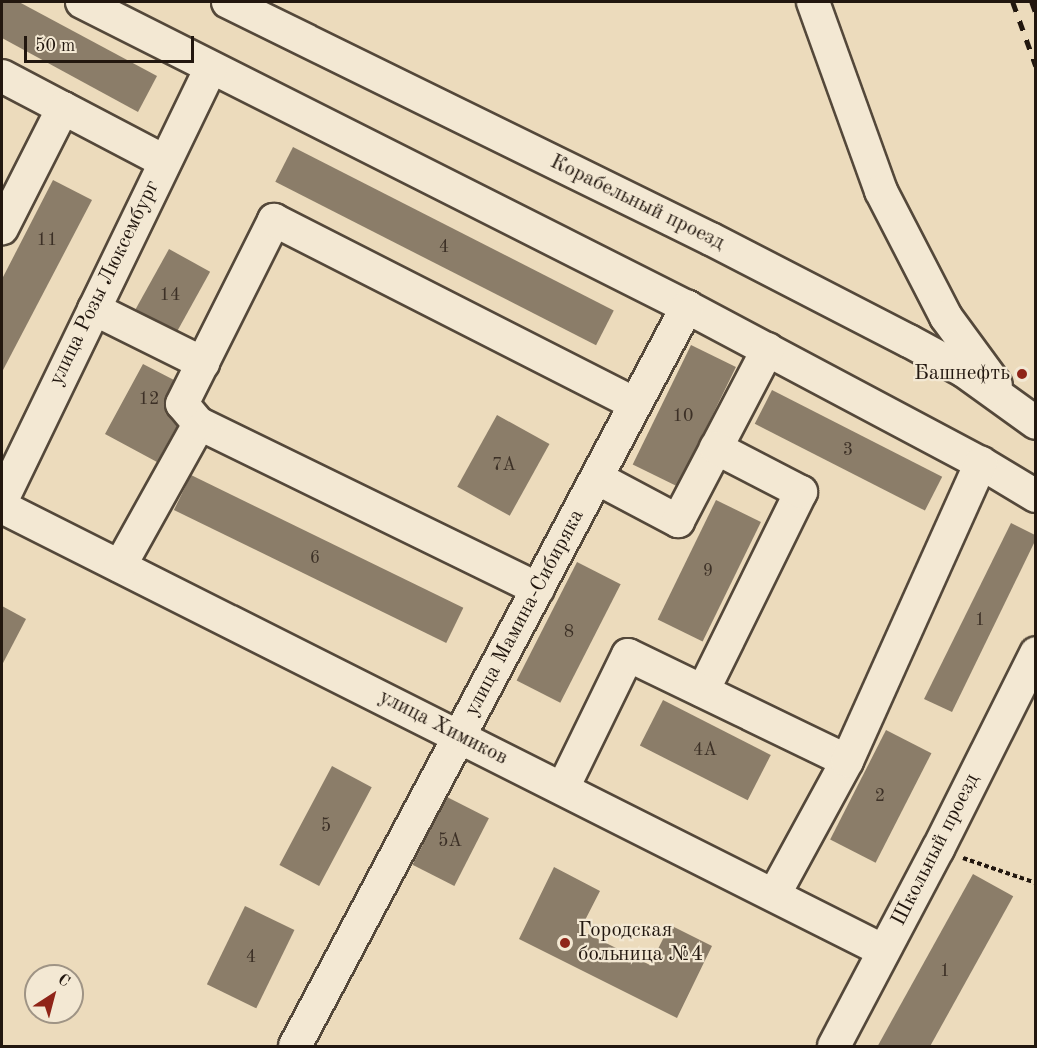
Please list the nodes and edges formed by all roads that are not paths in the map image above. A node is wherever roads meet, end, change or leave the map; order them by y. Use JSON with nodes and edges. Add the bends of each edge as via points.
{"nodes":[{"id":1,"x":82,"y":2,"type":"edge"},
{"id":2,"x":228,"y":2,"type":"edge"},
{"id":3,"x":813,"y":2,"type":"edge"},
{"id":4,"x":211,"y":68,"type":"junction"},
{"id":5,"x":2,"y":76,"type":"edge"},
{"id":6,"x":63,"y":108,"type":"junction"},
{"id":7,"x":164,"y":161,"type":"junction"},
{"id":8,"x":2,"y":228,"type":"edge"},
{"id":9,"x":687,"y":307,"type":"junction"},
{"id":10,"x":94,"y":309,"type":"junction"},
{"id":11,"x":768,"y":349,"type":"junction"},
{"id":12,"x":203,"y":363,"type":"junction"},
{"id":13,"x":1009,"y":402,"type":"junction"},
{"id":14,"x":635,"y":404,"type":"junction"},
{"id":15,"x":1035,"y":423,"type":"edge"},
{"id":16,"x":199,"y":424,"type":"junction"},
{"id":17,"x":716,"y":448,"type":"junction"},
{"id":18,"x":981,"y":463,"type":"junction"},
{"id":19,"x":597,"y":478,"type":"junction"},
{"id":20,"x":1035,"y":496,"type":"edge"},
{"id":21,"x":2,"y":500,"type":"edge"},
{"id":22,"x":2,"y":507,"type":"edge"},
{"id":23,"x":120,"y":566,"type":"junction"},
{"id":24,"x":538,"y":589,"type":"junction"},
{"id":25,"x":1035,"y":653,"type":"edge"},
{"id":26,"x":703,"y":691,"type":"junction"},
{"id":27,"x":460,"y":737,"type":"junction"},
{"id":28,"x":847,"y":761,"type":"junction"},
{"id":29,"x":563,"y":788,"type":"junction"},
{"id":30,"x":774,"y":895,"type":"junction"},
{"id":31,"x":884,"y":951,"type":"junction"},
{"id":32,"x":295,"y":1047,"type":"edge"},
{"id":33,"x":834,"y":1047,"type":"edge"}],
"edges":[{"from":1,"to":4,"type":"street"},
{"from":2,"to":13,"type":"street","name":"Корабельный проезд","via":[[721,244],[964,371]]},
{"from":3,"to":13,"type":"street","via":[[881,191],[946,317]]},
{"from":4,"to":7,"type":"street","name":"улица Розы Люксембург"},
{"from":4,"to":9,"type":"street"},
{"from":5,"to":6,"type":"street"},
{"from":6,"to":7,"type":"street"},
{"from":6,"to":8,"type":"street"},
{"from":7,"to":10,"type":"street","name":"улица Розы Люксембург"},
{"from":9,"to":11,"type":"street"},
{"from":9,"to":14,"type":"street","name":"улица Мамина-Сибиряка"},
{"from":10,"to":12,"type":"street"},
{"from":10,"to":21,"type":"street","name":"улица Розы Люксембург"},
{"from":11,"to":17,"type":"street"},
{"from":11,"to":18,"type":"street"},
{"from":12,"to":14,"type":"street","via":[[273,220]]},
{"from":12,"to":16,"type":"street","via":[[182,405]]},
{"from":13,"to":15,"type":"street","name":"Корабельный проезд"},
{"from":14,"to":19,"type":"street","name":"улица Мамина-Сибиряка"},
{"from":16,"to":23,"type":"street"},
{"from":16,"to":24,"type":"street"},
{"from":17,"to":19,"type":"street","via":[[678,520]]},
{"from":17,"to":26,"type":"street","via":[[801,492]]},
{"from":18,"to":20,"type":"street"},
{"from":18,"to":28,"type":"street"},
{"from":19,"to":24,"type":"street","name":"улица Мамина-Сибиряка"},
{"from":22,"to":23,"type":"street","name":"улица Химиков"},
{"from":23,"to":27,"type":"street","name":"улица Химиков"},
{"from":24,"to":27,"type":"street","name":"улица Мамина-Сибиряка"},
{"from":25,"to":31,"type":"street","name":"Школьный проезд"},
{"from":26,"to":28,"type":"street"},
{"from":26,"to":29,"type":"street","via":[[628,655]]},
{"from":27,"to":29,"type":"street","name":"улица Химиков"},
{"from":27,"to":32,"type":"street","name":"улица Мамина-Сибиряка"},
{"from":28,"to":30,"type":"street"},
{"from":29,"to":30,"type":"street","name":"улица Химиков"},
{"from":30,"to":31,"type":"street","name":"улица Химиков"},
{"from":31,"to":33,"type":"street","name":"Школьный проезд"}]}
